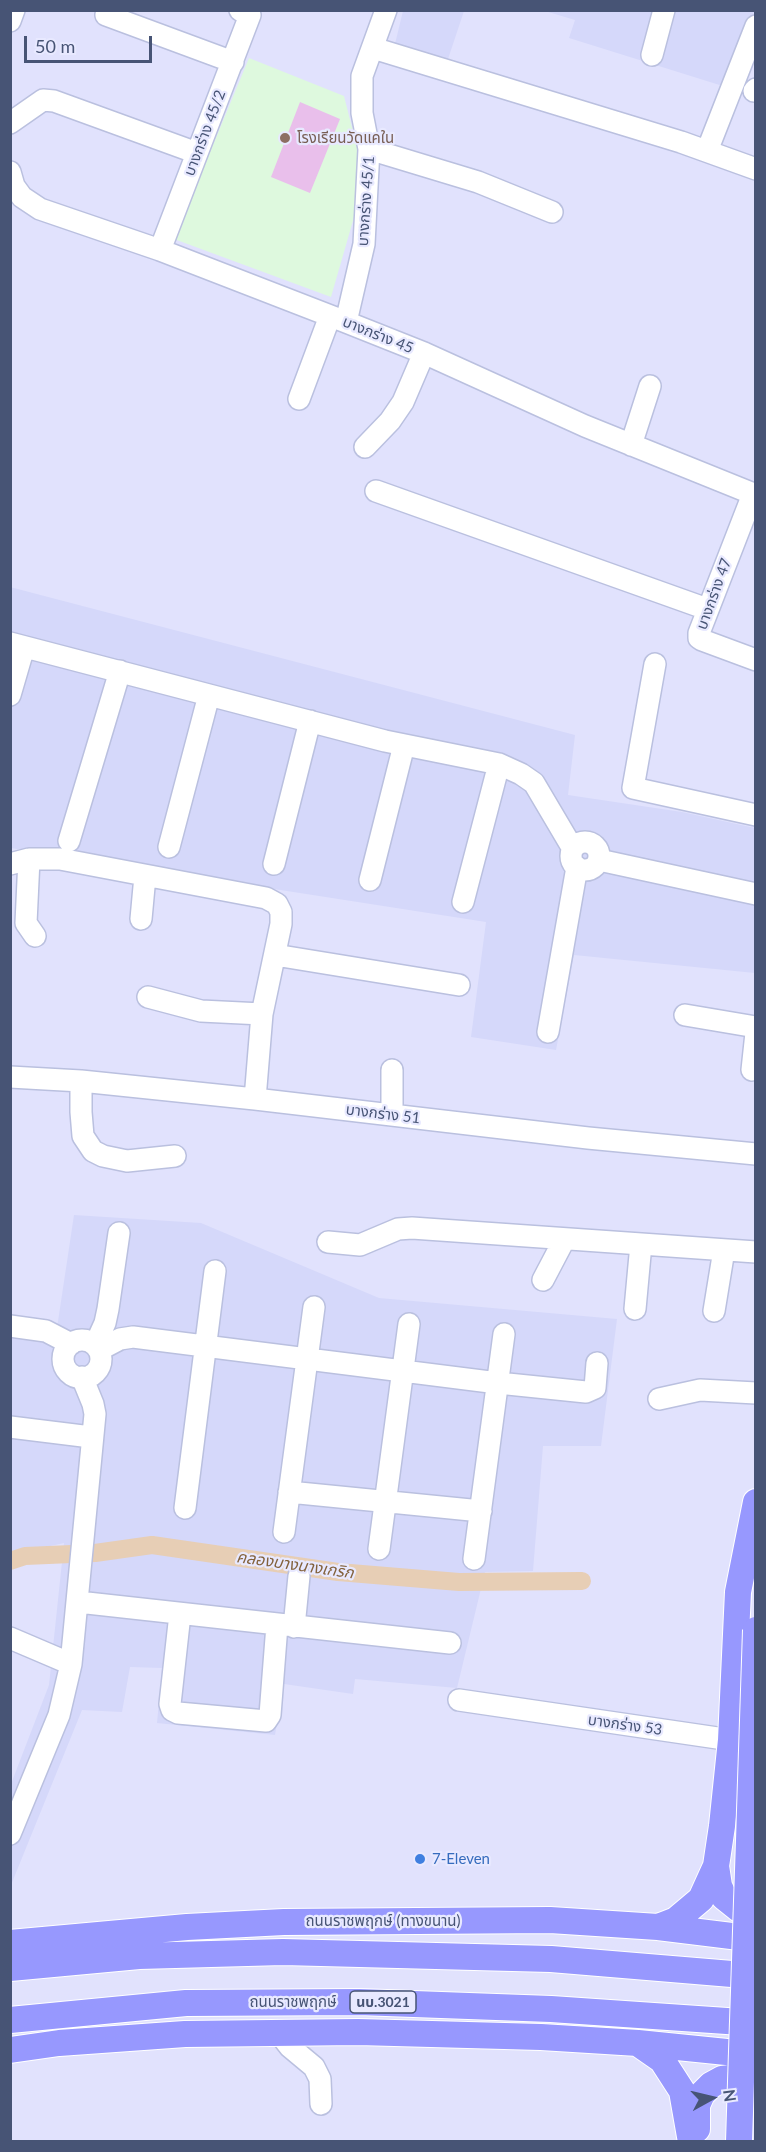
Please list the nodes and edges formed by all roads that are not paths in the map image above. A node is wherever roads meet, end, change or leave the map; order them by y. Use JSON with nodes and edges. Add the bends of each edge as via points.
{"nodes":[{"id":1,"x":14,"y":10,"type":"edge"},
{"id":2,"x":386,"y":10,"type":"edge"},
{"id":3,"x":664,"y":10,"type":"edge"},
{"id":4,"x":245,"y":13,"type":"edge"},
{"id":5,"x":106,"y":15,"type":"dead end"},
{"id":6,"x":10,"y":21,"type":"edge"},
{"id":7,"x":756,"y":26,"type":"edge"},
{"id":8,"x":373,"y":48,"type":"junction"},
{"id":9,"x":652,"y":55,"type":"dead end"},
{"id":10,"x":233,"y":62,"type":"junction"},
{"id":11,"x":10,"y":123,"type":"edge"},
{"id":12,"x":369,"y":149,"type":"junction"},
{"id":13,"x":707,"y":151,"type":"junction"},
{"id":14,"x":197,"y":153,"type":"junction"},
{"id":15,"x":756,"y":169,"type":"edge"},
{"id":16,"x":12,"y":184,"type":"edge"},
{"id":17,"x":552,"y":212,"type":"dead end"},
{"id":18,"x":160,"y":250,"type":"junction"},
{"id":19,"x":338,"y":319,"type":"junction"},
{"id":20,"x":424,"y":353,"type":"junction"},
{"id":21,"x":650,"y":386,"type":"dead end"},
{"id":22,"x":299,"y":399,"type":"dead end"},
{"id":23,"x":631,"y":445,"type":"junction"},
{"id":24,"x":365,"y":447,"type":"dead end"},
{"id":25,"x":376,"y":491,"type":"dead end"},
{"id":26,"x":754,"y":495,"type":"edge"},
{"id":27,"x":707,"y":609,"type":"junction"},
{"id":28,"x":17,"y":645,"type":"edge"},
{"id":29,"x":756,"y":660,"type":"edge"},
{"id":30,"x":656,"y":664,"type":"dead end"},
{"id":31,"x":120,"y":671,"type":"junction"},
{"id":32,"x":10,"y":695,"type":"edge"},
{"id":33,"x":209,"y":695,"type":"junction"},
{"id":34,"x":310,"y":721,"type":"junction"},
{"id":35,"x":404,"y":745,"type":"junction"},
{"id":36,"x":498,"y":764,"type":"junction"},
{"id":37,"x":756,"y":815,"type":"edge"},
{"id":38,"x":69,"y":841,"type":"dead end"},
{"id":39,"x":169,"y":848,"type":"dead end"},
{"id":40,"x":575,"y":858,"type":"junction"},
{"id":41,"x":20,"y":862,"type":"edge"},
{"id":42,"x":274,"y":864,"type":"dead end"},
{"id":43,"x":145,"y":876,"type":"junction"},
{"id":44,"x":370,"y":880,"type":"dead end"},
{"id":45,"x":756,"y":894,"type":"edge"},
{"id":46,"x":463,"y":903,"type":"dead end"},
{"id":47,"x":141,"y":919,"type":"dead end"},
{"id":48,"x":35,"y":936,"type":"dead end"},
{"id":49,"x":275,"y":955,"type":"junction"},
{"id":50,"x":459,"y":986,"type":"dead end"},
{"id":51,"x":148,"y":997,"type":"dead end"},
{"id":52,"x":262,"y":1014,"type":"junction"},
{"id":53,"x":685,"y":1015,"type":"dead end"},
{"id":54,"x":756,"y":1027,"type":"edge"},
{"id":55,"x":549,"y":1032,"type":"dead end"},
{"id":56,"x":756,"y":1033,"type":"edge"},
{"id":57,"x":392,"y":1070,"type":"dead end"},
{"id":58,"x":752,"y":1070,"type":"dead end"},
{"id":59,"x":10,"y":1077,"type":"edge"},
{"id":60,"x":81,"y":1081,"type":"junction"},
{"id":61,"x":255,"y":1099,"type":"junction"},
{"id":62,"x":392,"y":1114,"type":"junction"},
{"id":63,"x":756,"y":1154,"type":"edge"},
{"id":64,"x":176,"y":1156,"type":"dead end"},
{"id":65,"x":119,"y":1233,"type":"dead end"},
{"id":66,"x":564,"y":1239,"type":"junction"},
{"id":67,"x":328,"y":1242,"type":"dead end"},
{"id":68,"x":641,"y":1244,"type":"junction"},
{"id":69,"x":724,"y":1250,"type":"junction"},
{"id":70,"x":756,"y":1252,"type":"edge"},
{"id":71,"x":215,"y":1271,"type":"dead end"},
{"id":72,"x":543,"y":1280,"type":"dead end"},
{"id":73,"x":314,"y":1307,"type":"dead end"},
{"id":74,"x":635,"y":1309,"type":"dead end"},
{"id":75,"x":714,"y":1311,"type":"dead end"},
{"id":76,"x":409,"y":1324,"type":"dead end"},
{"id":77,"x":10,"y":1326,"type":"edge"},
{"id":78,"x":504,"y":1334,"type":"dead end"},
{"id":79,"x":71,"y":1344,"type":"junction"},
{"id":80,"x":207,"y":1346,"type":"junction"},
{"id":81,"x":97,"y":1347,"type":"junction"},
{"id":82,"x":307,"y":1359,"type":"junction"},
{"id":83,"x":597,"y":1363,"type":"dead end"},
{"id":84,"x":402,"y":1371,"type":"junction"},
{"id":85,"x":82,"y":1377,"type":"junction"},
{"id":86,"x":498,"y":1383,"type":"junction"},
{"id":87,"x":756,"y":1393,"type":"edge"},
{"id":88,"x":659,"y":1399,"type":"dead end"},
{"id":89,"x":10,"y":1427,"type":"edge"},
{"id":90,"x":91,"y":1437,"type":"junction"},
{"id":91,"x":289,"y":1491,"type":"junction"},
{"id":92,"x":385,"y":1502,"type":"junction"},
{"id":93,"x":756,"y":1502,"type":"edge"},
{"id":94,"x":185,"y":1508,"type":"dead end"},
{"id":95,"x":481,"y":1511,"type":"junction"},
{"id":96,"x":284,"y":1532,"type":"dead end"},
{"id":97,"x":379,"y":1549,"type":"dead end"},
{"id":98,"x":474,"y":1559,"type":"dead end"},
{"id":99,"x":299,"y":1576,"type":"dead end"},
{"id":100,"x":78,"y":1602,"type":"junction"},
{"id":101,"x":180,"y":1614,"type":"junction"},
{"id":102,"x":285,"y":1626,"type":"junction"},
{"id":103,"x":756,"y":1630,"type":"edge"},
{"id":104,"x":10,"y":1638,"type":"edge"},
{"id":105,"x":450,"y":1643,"type":"dead end"},
{"id":106,"x":71,"y":1664,"type":"junction"},
{"id":107,"x":459,"y":1700,"type":"dead end"},
{"id":108,"x":731,"y":1740,"type":"junction"},
{"id":109,"x":10,"y":1834,"type":"edge"},
{"id":110,"x":716,"y":1866,"type":"junction"},
{"id":111,"x":756,"y":1911,"type":"edge"},
{"id":112,"x":658,"y":1927,"type":"junction"},
{"id":113,"x":136,"y":1932,"type":"junction"},
{"id":114,"x":756,"y":1939,"type":"edge"},
{"id":115,"x":10,"y":1943,"type":"edge"},
{"id":116,"x":756,"y":1946,"type":"edge"},
{"id":117,"x":283,"y":1952,"type":"junction"},
{"id":118,"x":10,"y":1968,"type":"edge"},
{"id":119,"x":756,"y":1976,"type":"edge"},
{"id":120,"x":359,"y":2001,"type":"junction"},
{"id":121,"x":10,"y":2020,"type":"edge"},
{"id":122,"x":756,"y":2023,"type":"edge"},
{"id":123,"x":279,"y":2033,"type":"junction"},
{"id":124,"x":185,"y":2034,"type":"junction"},
{"id":125,"x":638,"y":2043,"type":"junction"},
{"id":126,"x":10,"y":2050,"type":"edge"},
{"id":127,"x":756,"y":2055,"type":"edge"},
{"id":128,"x":756,"y":2089,"type":"edge"},
{"id":129,"x":321,"y":2104,"type":"dead end"},
{"id":130,"x":691,"y":2142,"type":"edge"},
{"id":131,"x":698,"y":2142,"type":"edge"},
{"id":132,"x":739,"y":2142,"type":"edge"},
{"id":133,"x":748,"y":2142,"type":"edge"}],
"edges":[{"from":1,"to":6,"type":"street"},
{"from":2,"to":8,"type":"street","name":"บางกร่าง 45/1"},
{"from":3,"to":9,"type":"street"},
{"from":4,"to":10,"type":"street","name":"บางกร่าง 45/2"},
{"from":5,"to":10,"type":"street"},
{"from":7,"to":13,"type":"street"},
{"from":8,"to":12,"type":"street","name":"บางกร่าง 45/1","via":[[362,76],[361,96]]},
{"from":8,"to":13,"type":"street"},
{"from":10,"to":14,"type":"street","name":"บางกร่าง 45/2"},
{"from":11,"to":14,"type":"street","via":[[43,99]]},
{"from":12,"to":17,"type":"street","via":[[478,182]]},
{"from":12,"to":19,"type":"street","name":"บางกร่าง 45/1","via":[[364,244]]},
{"from":13,"to":15,"type":"street"},
{"from":14,"to":18,"type":"street","name":"บางกร่าง 45/2"},
{"from":16,"to":18,"type":"street","name":"บางกร่าง 45","via":[[22,197],[40,209]]},
{"from":18,"to":19,"type":"street","name":"บางกร่าง 45"},
{"from":19,"to":20,"type":"street","name":"บางกร่าง 45"},
{"from":19,"to":22,"type":"street","name":"บางกร่าง 45/1"},
{"from":20,"to":23,"type":"street","name":"บางกร่าง 45"},
{"from":20,"to":24,"type":"street","via":[[403,402]]},
{"from":21,"to":23,"type":"street"},
{"from":23,"to":26,"type":"street","name":"บางกร่าง 45"},
{"from":25,"to":27,"type":"street"},
{"from":26,"to":27,"type":"street","name":"บางกร่าง 47"},
{"from":27,"to":29,"type":"street","name":"บางกร่าง 47","via":[[699,638]]},
{"from":28,"to":31,"type":"street"},
{"from":28,"to":32,"type":"street"},
{"from":30,"to":37,"type":"street","via":[[633,788]]},
{"from":31,"to":33,"type":"street"},
{"from":31,"to":38,"type":"street"},
{"from":33,"to":34,"type":"street"},
{"from":33,"to":39,"type":"street"},
{"from":34,"to":35,"type":"street"},
{"from":34,"to":42,"type":"street"},
{"from":35,"to":36,"type":"street"},
{"from":35,"to":44,"type":"street"},
{"from":36,"to":40,"type":"street","via":[[534,783]]},
{"from":36,"to":46,"type":"street"},
{"from":40,"to":45,"type":"street","via":[[578,843],[584,841],[597,847],[599,860]]},
{"from":40,"to":55,"type":"street"},
{"from":41,"to":43,"type":"street","via":[[60,859]]},
{"from":41,"to":48,"type":"street","via":[[26,923]]},
{"from":43,"to":47,"type":"street"},
{"from":43,"to":49,"type":"street","via":[[266,898],[277,904],[281,912]]},
{"from":49,"to":50,"type":"street"},
{"from":49,"to":52,"type":"street"},
{"from":51,"to":52,"type":"street","via":[[201,1011]]},
{"from":52,"to":61,"type":"street"},
{"from":53,"to":54,"type":"street"},
{"from":56,"to":58,"type":"street"},
{"from":57,"to":62,"type":"street"},
{"from":59,"to":60,"type":"street","name":"บางกร่าง 51"},
{"from":60,"to":61,"type":"street","name":"บางกร่าง 51"},
{"from":60,"to":64,"type":"street","via":[[83,1136],[93,1151],[127,1161]]},
{"from":61,"to":62,"type":"street","name":"บางกร่าง 51"},
{"from":62,"to":63,"type":"street","name":"บางกร่าง 51"},
{"from":65,"to":81,"type":"street"},
{"from":66,"to":67,"type":"street","via":[[412,1228],[398,1229],[360,1245]]},
{"from":66,"to":68,"type":"street"},
{"from":66,"to":72,"type":"street"},
{"from":68,"to":69,"type":"street"},
{"from":68,"to":74,"type":"street"},
{"from":69,"to":70,"type":"street"},
{"from":69,"to":75,"type":"street"},
{"from":71,"to":80,"type":"street"},
{"from":73,"to":82,"type":"street"},
{"from":76,"to":84,"type":"street"},
{"from":77,"to":79,"type":"street","via":[[46,1331]]},
{"from":78,"to":86,"type":"street"},
{"from":79,"to":81,"type":"street","via":[[83,1340]]},
{"from":79,"to":85,"type":"street","via":[[64,1355],[65,1365],[73,1375]]},
{"from":80,"to":81,"type":"street","via":[[133,1337]]},
{"from":80,"to":82,"type":"street"},
{"from":80,"to":94,"type":"street"},
{"from":81,"to":85,"type":"street","via":[[101,1359],[98,1368]]},
{"from":82,"to":84,"type":"street"},
{"from":82,"to":91,"type":"street"},
{"from":83,"to":86,"type":"street","via":[[595,1388],[591,1392]]},
{"from":84,"to":86,"type":"street"},
{"from":84,"to":92,"type":"street"},
{"from":85,"to":90,"type":"street","via":[[95,1408]]},
{"from":86,"to":95,"type":"street"},
{"from":87,"to":88,"type":"street","via":[[700,1390]]},
{"from":89,"to":90,"type":"street"},
{"from":90,"to":100,"type":"street"},
{"from":91,"to":92,"type":"street"},
{"from":91,"to":96,"type":"street"},
{"from":92,"to":95,"type":"street"},
{"from":92,"to":97,"type":"street"},
{"from":93,"to":108,"type":"main road","via":[[738,1592]]},
{"from":95,"to":98,"type":"street"},
{"from":99,"to":102,"type":"street"},
{"from":100,"to":101,"type":"street"},
{"from":100,"to":106,"type":"street"},
{"from":101,"to":102,"type":"street"},
{"from":101,"to":102,"type":"street","via":[[170,1704],[178,1713],[266,1721]]},
{"from":102,"to":105,"type":"street"},
{"from":103,"to":132,"type":"main road","bridge":true},
{"from":104,"to":106,"type":"street"},
{"from":106,"to":109,"type":"street","via":[[59,1715]]},
{"from":107,"to":108,"type":"street","name":"บางกร่าง 53"},
{"from":108,"to":110,"type":"main road"},
{"from":110,"to":111,"type":"main road","via":[[724,1897],[739,1909]]},
{"from":110,"to":112,"type":"main road","via":[[701,1899],[676,1920]]},
{"from":112,"to":113,"type":"main road","name":"ถนนราชพฤกษ์ (ทางขนาน)","via":[[549,1920],[284,1922]]},
{"from":112,"to":114,"type":"main road","name":"ถนนราชพฤกษ์ (ทางขนาน)"},
{"from":113,"to":115,"type":"main road","name":"ถนนราชพฤกษ์ (ทางขนาน)"},
{"from":113,"to":117,"type":"main road"},
{"from":116,"to":133,"type":"main road"},
{"from":117,"to":118,"type":"main road","via":[[139,1956]]},
{"from":117,"to":119,"type":"main road","via":[[551,1959]]},
{"from":120,"to":121,"type":"main road","name":"ถนนราชพฤกษ์","number":"นบ.3021","via":[[186,2003]]},
{"from":120,"to":122,"type":"main road","name":"ถนนราชพฤกษ์","number":"นบ.3021","via":[[551,2008]]},
{"from":120,"to":124,"type":"main road"},
{"from":123,"to":124,"type":"main road","number":"นบ.3021"},
{"from":123,"to":125,"type":"main road","number":"นบ.3021","via":[[496,2035]]},
{"from":123,"to":129,"type":"street","via":[[314,2067],[320,2079]]},
{"from":124,"to":126,"type":"main road","number":"นบ.3021"},
{"from":125,"to":127,"type":"main road","number":"นบ.3021"},
{"from":125,"to":130,"type":"main road","via":[[662,2060],[682,2091]]},
{"from":128,"to":131,"type":"main road","via":[[743,2080],[731,2078],[711,2085],[697,2105]]}]}
